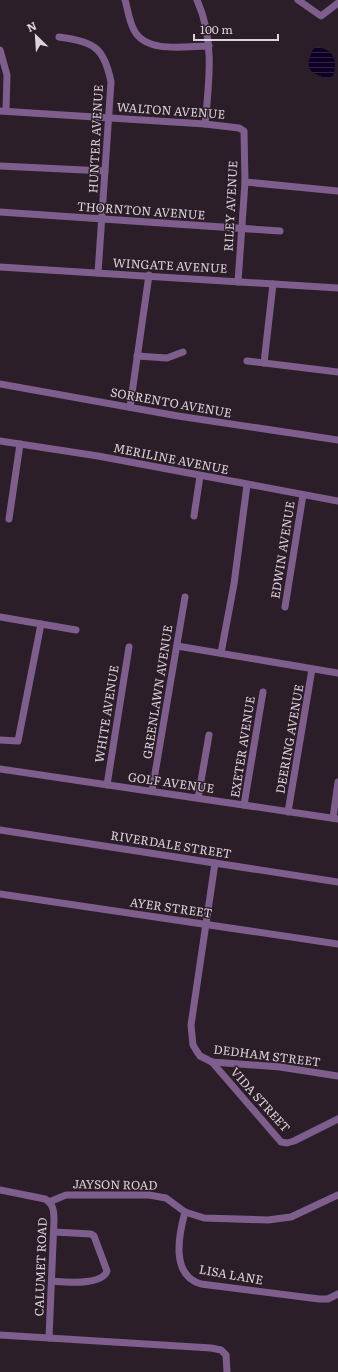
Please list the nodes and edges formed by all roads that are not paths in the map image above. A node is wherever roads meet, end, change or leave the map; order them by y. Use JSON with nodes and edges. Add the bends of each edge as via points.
{"nodes":[{"id":1,"x":125,"y":0,"type":"edge"},
{"id":2,"x":197,"y":0,"type":"edge"},
{"id":3,"x":298,"y":0,"type":"edge"},
{"id":4,"x":338,"y":2,"type":"edge"},
{"id":5,"x":59,"y":38,"type":"dead end"},
{"id":6,"x":209,"y":46,"type":"junction"},
{"id":7,"x":0,"y":50,"type":"edge"},
{"id":8,"x":3,"y":111,"type":"edge"},
{"id":9,"x":109,"y":118,"type":"junction"},
{"id":10,"x":205,"y":124,"type":"junction"},
{"id":11,"x":244,"y":131,"type":"joint"},
{"id":12,"x":0,"y":166,"type":"edge"},
{"id":13,"x":105,"y":171,"type":"junction"},
{"id":14,"x":245,"y":182,"type":"junction"},
{"id":15,"x":338,"y":191,"type":"edge"},
{"id":16,"x":0,"y":212,"type":"edge"},
{"id":17,"x":102,"y":219,"type":"junction"},
{"id":18,"x":242,"y":228,"type":"junction"},
{"id":19,"x":280,"y":231,"type":"dead end"},
{"id":20,"x":0,"y":267,"type":"edge"},
{"id":21,"x":98,"y":273,"type":"junction"},
{"id":22,"x":149,"y":275,"type":"junction"},
{"id":23,"x":238,"y":282,"type":"junction"},
{"id":24,"x":272,"y":284,"type":"junction"},
{"id":25,"x":338,"y":288,"type":"edge"},
{"id":26,"x":183,"y":352,"type":"dead end"},
{"id":27,"x":137,"y":356,"type":"junction"},
{"id":28,"x":247,"y":361,"type":"dead end"},
{"id":29,"x":264,"y":363,"type":"junction"},
{"id":30,"x":338,"y":372,"type":"edge"},
{"id":31,"x":0,"y":384,"type":"edge"},
{"id":32,"x":130,"y":407,"type":"junction"},
{"id":33,"x":338,"y":440,"type":"edge"},
{"id":34,"x":0,"y":441,"type":"edge"},
{"id":35,"x":20,"y":444,"type":"junction"},
{"id":36,"x":200,"y":476,"type":"junction"},
{"id":37,"x":247,"y":485,"type":"junction"},
{"id":38,"x":303,"y":495,"type":"junction"},
{"id":39,"x":338,"y":500,"type":"edge"},
{"id":40,"x":194,"y":516,"type":"dead end"},
{"id":41,"x":9,"y":519,"type":"dead end"},
{"id":42,"x":184,"y":597,"type":"dead end"},
{"id":43,"x":285,"y":607,"type":"dead end"},
{"id":44,"x":0,"y":617,"type":"edge"},
{"id":45,"x":41,"y":624,"type":"junction"},
{"id":46,"x":76,"y":630,"type":"dead end"},
{"id":47,"x":177,"y":646,"type":"junction"},
{"id":48,"x":129,"y":647,"type":"dead end"},
{"id":49,"x":221,"y":654,"type":"junction"},
{"id":50,"x":312,"y":669,"type":"junction"},
{"id":51,"x":338,"y":673,"type":"edge"},
{"id":52,"x":263,"y":692,"type":"dead end"},
{"id":53,"x":209,"y":735,"type":"dead end"},
{"id":54,"x":0,"y":740,"type":"edge"},
{"id":55,"x":0,"y":769,"type":"edge"},
{"id":56,"x":338,"y":782,"type":"edge"},
{"id":57,"x":107,"y":785,"type":"junction"},
{"id":58,"x":152,"y":791,"type":"junction"},
{"id":59,"x":198,"y":798,"type":"junction"},
{"id":60,"x":244,"y":805,"type":"junction"},
{"id":61,"x":288,"y":812,"type":"junction"},
{"id":62,"x":336,"y":819,"type":"edge"},
{"id":63,"x":0,"y":830,"type":"edge"},
{"id":64,"x":215,"y":863,"type":"junction"},
{"id":65,"x":338,"y":882,"type":"edge"},
{"id":66,"x":0,"y":894,"type":"edge"},
{"id":67,"x":206,"y":925,"type":"junction"},
{"id":68,"x":338,"y":944,"type":"edge"},
{"id":69,"x":212,"y":1062,"type":"junction"},
{"id":70,"x":338,"y":1076,"type":"edge"},
{"id":71,"x":338,"y":1119,"type":"edge"},
{"id":72,"x":0,"y":1190,"type":"edge"},
{"id":73,"x":338,"y":1195,"type":"edge"},
{"id":74,"x":49,"y":1202,"type":"junction"},
{"id":75,"x":186,"y":1212,"type":"junction"},
{"id":76,"x":54,"y":1232,"type":"junction"},
{"id":77,"x":52,"y":1281,"type":"junction"},
{"id":78,"x":338,"y":1294,"type":"edge"},
{"id":79,"x":0,"y":1335,"type":"edge"},
{"id":80,"x":49,"y":1338,"type":"junction"},
{"id":81,"x":227,"y":1372,"type":"edge"}],
"edges":[{"from":1,"to":6,"type":"street","via":[[134,31],[145,43],[159,46]]},
{"from":2,"to":6,"type":"street"},
{"from":3,"to":4,"type":"street","via":[[321,16]]},
{"from":5,"to":9,"type":"street","name":"HUNTER AVENUE","via":[[86,42],[96,47],[102,55],[111,82]]},
{"from":6,"to":10,"type":"street","via":[[210,70]]},
{"from":7,"to":8,"type":"street","via":[[6,75]]},
{"from":8,"to":9,"type":"street","name":"WALTON AVENUE"},
{"from":9,"to":10,"type":"street","name":"WALTON AVENUE"},
{"from":9,"to":13,"type":"street","name":"HUNTER AVENUE"},
{"from":10,"to":11,"type":"street","name":"WALTON AVENUE","via":[[239,128]]},
{"from":11,"to":14,"type":"street","name":"RILEY AVENUE"},
{"from":12,"to":13,"type":"street"},
{"from":13,"to":17,"type":"street","name":"HUNTER AVENUE"},
{"from":14,"to":15,"type":"street"},
{"from":14,"to":18,"type":"street","name":"RILEY AVENUE"},
{"from":16,"to":17,"type":"street","name":"THORNTON AVENUE"},
{"from":17,"to":18,"type":"street","name":"THORNTON AVENUE"},
{"from":17,"to":21,"type":"street","name":"HUNTER AVENUE"},
{"from":18,"to":19,"type":"street","name":"THORNTON AVENUE"},
{"from":18,"to":23,"type":"street","name":"RILEY AVENUE"},
{"from":20,"to":21,"type":"street","name":"WINGATE AVENUE"},
{"from":21,"to":22,"type":"street","name":"WINGATE AVENUE"},
{"from":22,"to":23,"type":"street","name":"WINGATE AVENUE"},
{"from":22,"to":27,"type":"street"},
{"from":23,"to":24,"type":"street","name":"WINGATE AVENUE"},
{"from":24,"to":25,"type":"street","name":"WINGATE AVENUE"},
{"from":24,"to":29,"type":"street"},
{"from":26,"to":27,"type":"street","via":[[167,358]]},
{"from":27,"to":32,"type":"street"},
{"from":28,"to":29,"type":"street"},
{"from":29,"to":30,"type":"street"},
{"from":31,"to":32,"type":"street","name":"SORRENTO AVENUE"},
{"from":32,"to":33,"type":"street","name":"SORRENTO AVENUE","via":[[211,422]]},
{"from":34,"to":35,"type":"street","name":"MERILINE AVENUE"},
{"from":35,"to":36,"type":"street","name":"MERILINE AVENUE"},
{"from":35,"to":41,"type":"street"},
{"from":36,"to":37,"type":"street","name":"MERILINE AVENUE"},
{"from":36,"to":40,"type":"street"},
{"from":37,"to":38,"type":"street","name":"MERILINE AVENUE"},
{"from":37,"to":49,"type":"street","via":[[234,584]]},
{"from":38,"to":39,"type":"street","name":"MERILINE AVENUE"},
{"from":38,"to":43,"type":"street","name":"EDWIN AVENUE"},
{"from":42,"to":47,"type":"street","name":"GREENLAWN AVENUE"},
{"from":44,"to":45,"type":"street"},
{"from":45,"to":46,"type":"street"},
{"from":45,"to":54,"type":"street","via":[[18,741]]},
{"from":47,"to":49,"type":"street"},
{"from":47,"to":58,"type":"street","name":"GREENLAWN AVENUE"},
{"from":48,"to":57,"type":"street","name":"WHITE AVENUE"},
{"from":49,"to":50,"type":"street"},
{"from":50,"to":51,"type":"street"},
{"from":50,"to":61,"type":"street","name":"DEERING AVENUE"},
{"from":52,"to":60,"type":"street","name":"EXETER AVENUE"},
{"from":53,"to":59,"type":"street"},
{"from":55,"to":57,"type":"street","name":"GOLF AVENUE"},
{"from":56,"to":62,"type":"street"},
{"from":57,"to":58,"type":"street","name":"GOLF AVENUE"},
{"from":58,"to":59,"type":"street","name":"GOLF AVENUE"},
{"from":59,"to":60,"type":"street","name":"GOLF AVENUE"},
{"from":60,"to":61,"type":"street","name":"GOLF AVENUE"},
{"from":61,"to":62,"type":"street","name":"GOLF AVENUE"},
{"from":63,"to":64,"type":"street","name":"RIVERDALE STREET"},
{"from":64,"to":65,"type":"street","name":"RIVERDALE STREET"},
{"from":64,"to":67,"type":"street"},
{"from":66,"to":67,"type":"street","name":"AYER STREET"},
{"from":67,"to":68,"type":"street","name":"AYER STREET"},
{"from":67,"to":69,"type":"street","name":"DEDHAM STREET","via":[[192,1025],[193,1044],[197,1052]]},
{"from":69,"to":70,"type":"street","name":"DEDHAM STREET","via":[[280,1067]]},
{"from":69,"to":71,"type":"street","name":"VIDA STREET","via":[[281,1142],[294,1142]]},
{"from":72,"to":74,"type":"street","name":"CALUMET ROAD","via":[[42,1198]]},
{"from":73,"to":75,"type":"street","name":"JAYSON ROAD","via":[[299,1214],[277,1220],[210,1219]]},
{"from":74,"to":75,"type":"street","name":"JAYSON ROAD","via":[[59,1196],[70,1195],[149,1194],[168,1200]]},
{"from":74,"to":76,"type":"street","name":"CALUMET ROAD","via":[[53,1210]]},
{"from":75,"to":78,"type":"street","name":"LISA LANE","via":[[181,1230],[180,1262],[185,1273],[197,1282],[319,1299],[328,1299]]},
{"from":76,"to":77,"type":"street","name":"CALUMET ROAD"},
{"from":76,"to":77,"type":"street","via":[[94,1236],[107,1271],[103,1276],[80,1283]]},
{"from":77,"to":80,"type":"street","name":"CALUMET ROAD"},
{"from":79,"to":80,"type":"street"},
{"from":80,"to":81,"type":"street","via":[[211,1348],[224,1352],[228,1360]]}]}
